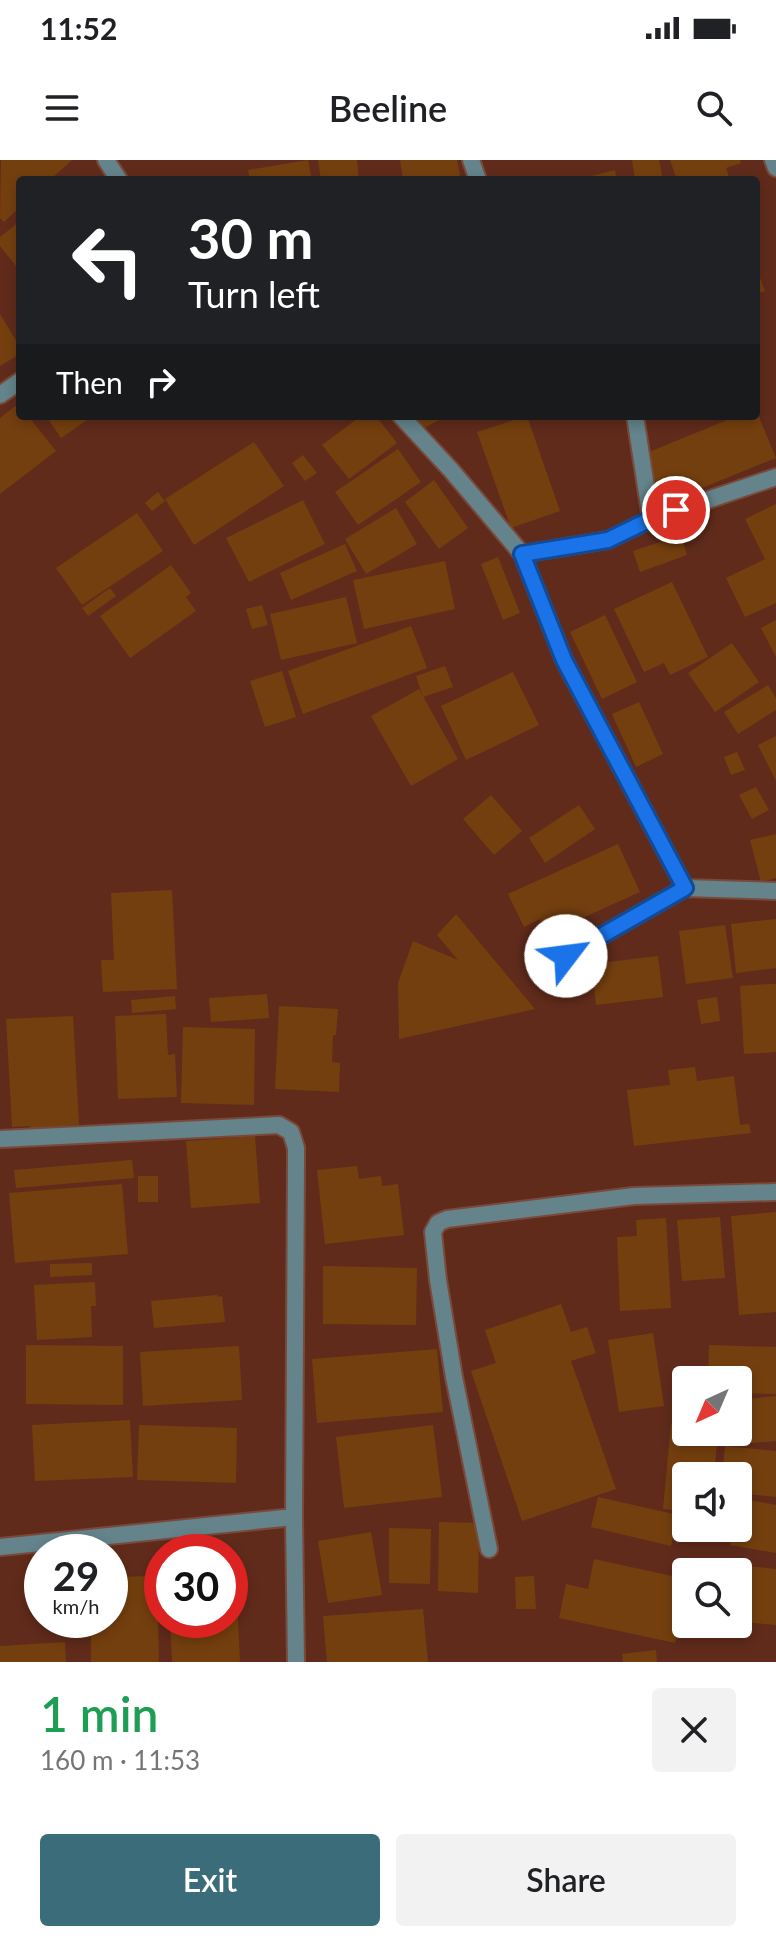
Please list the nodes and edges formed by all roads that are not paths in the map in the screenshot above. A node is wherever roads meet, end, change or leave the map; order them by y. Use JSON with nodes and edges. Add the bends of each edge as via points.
{"nodes":[{"id":1,"x":773,"y":160,"type":"edge"},
{"id":2,"x":776,"y":168,"type":"edge"},
{"id":3,"x":405,"y":420,"type":"edge"},
{"id":4,"x":636,"y":420,"type":"edge"},
{"id":5,"x":776,"y":477,"type":"edge"},
{"id":6,"x":651,"y":519,"type":"junction"},
{"id":7,"x":522,"y":554,"type":"junction"},
{"id":8,"x":685,"y":888,"type":"junction"},
{"id":9,"x":776,"y":891,"type":"edge"},
{"id":10,"x":566,"y":956,"type":"dead end"},
{"id":11,"x":0,"y":1139,"type":"edge"},
{"id":12,"x":776,"y":1192,"type":"edge"},
{"id":13,"x":294,"y":1517,"type":"junction"},
{"id":14,"x":0,"y":1547,"type":"edge"},
{"id":15,"x":489,"y":1549,"type":"dead end"},
{"id":16,"x":296,"y":1662,"type":"edge"}],
"edges":[{"from":1,"to":2,"type":"street"},
{"from":3,"to":7,"type":"street"},
{"from":4,"to":6,"type":"street"},
{"from":5,"to":6,"type":"street"},
{"from":6,"to":7,"type":"street","via":[[608,540]]},
{"from":7,"to":8,"type":"street","via":[[564,660]]},
{"from":8,"to":9,"type":"street"},
{"from":8,"to":10,"type":"street"},
{"from":11,"to":13,"type":"street","via":[[279,1125],[291,1132],[296,1148]]},
{"from":12,"to":15,"type":"street","via":[[634,1196],[438,1223],[433,1232],[438,1280]]},
{"from":13,"to":14,"type":"street"},
{"from":13,"to":16,"type":"street"}]}
